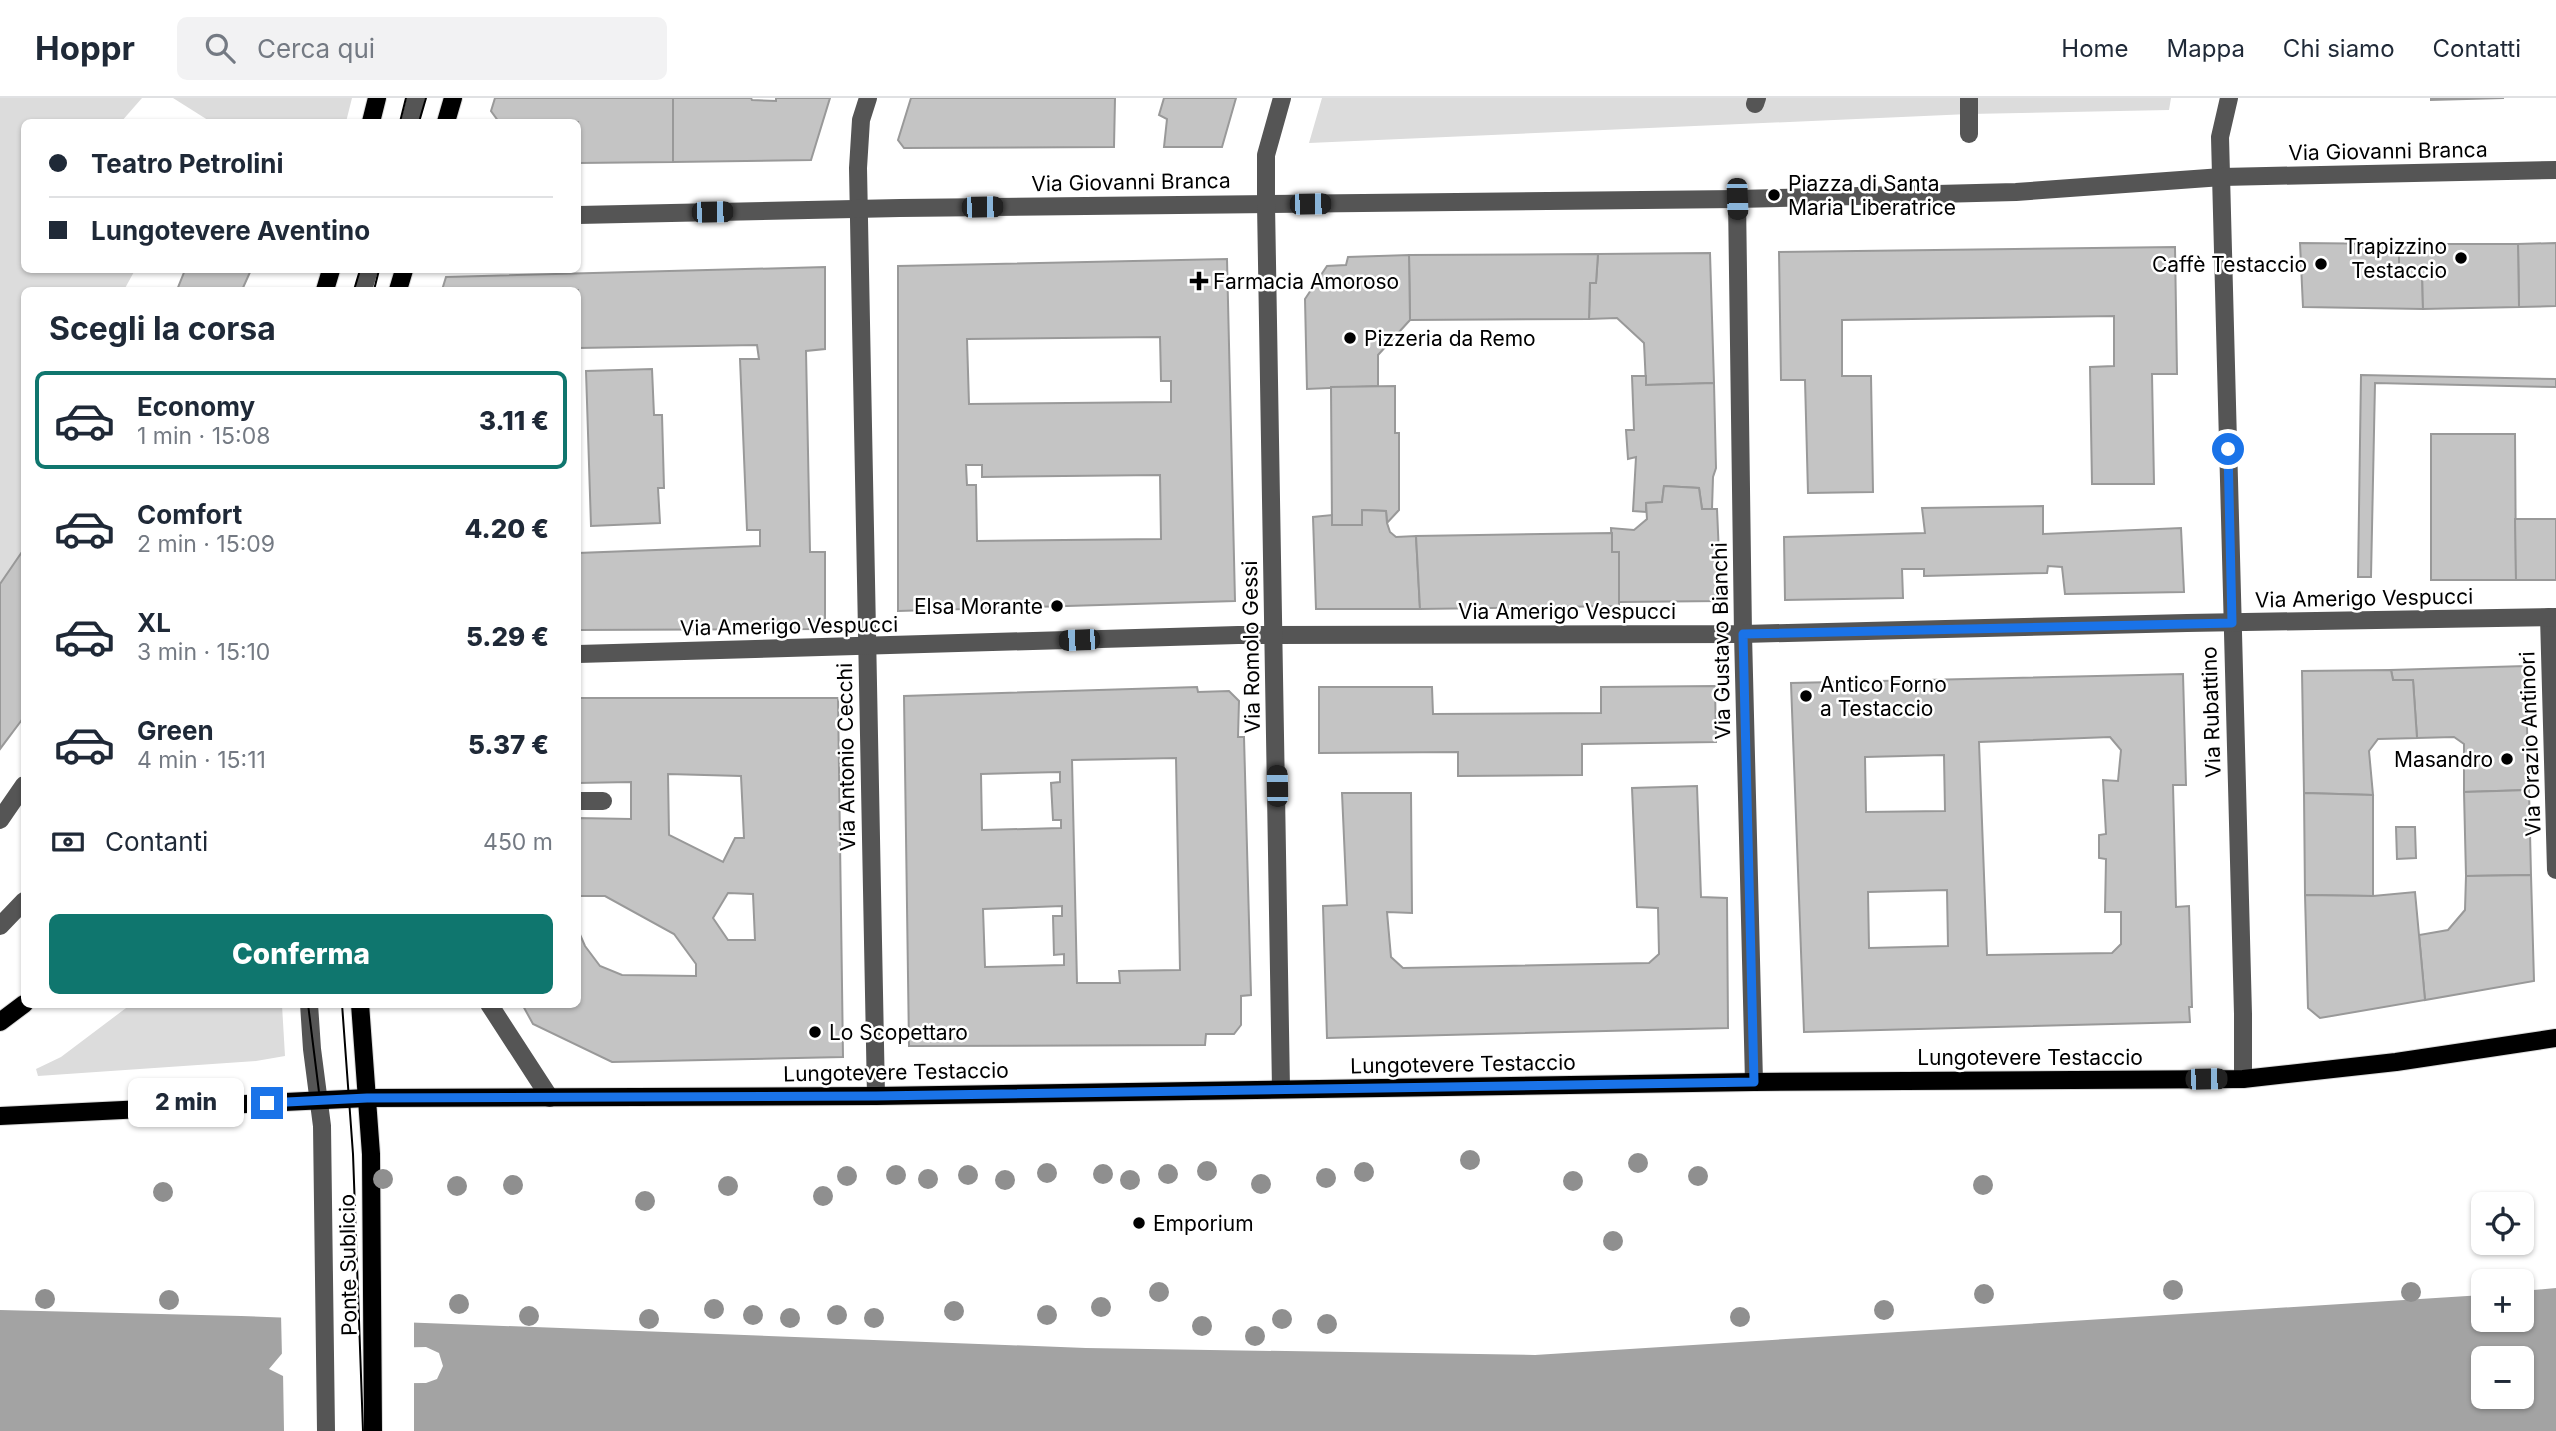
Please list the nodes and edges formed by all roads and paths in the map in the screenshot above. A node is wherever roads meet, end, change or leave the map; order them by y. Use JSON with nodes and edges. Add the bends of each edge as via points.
{"nodes":[{"id":1,"x":377,"y":98,"type":"edge"},
{"id":2,"x":416,"y":98,"type":"edge"},
{"id":3,"x":453,"y":98,"type":"edge"},
{"id":4,"x":868,"y":98,"type":"edge"},
{"id":5,"x":1282,"y":98,"type":"edge"},
{"id":6,"x":1969,"y":98,"type":"edge"},
{"id":7,"x":2229,"y":98,"type":"edge"},
{"id":8,"x":371,"y":119,"type":"edge"},
{"id":9,"x":411,"y":119,"type":"edge"},
{"id":10,"x":447,"y":119,"type":"edge"},
{"id":11,"x":1969,"y":134,"type":"dead end"},
{"id":12,"x":2556,"y":170,"type":"edge"},
{"id":13,"x":2222,"y":177,"type":"junction"},
{"id":14,"x":1737,"y":199,"type":"junction"},
{"id":15,"x":1266,"y":204,"type":"junction"},
{"id":16,"x":860,"y":208,"type":"junction"},
{"id":17,"x":581,"y":215,"type":"edge"},
{"id":18,"x":2553,"y":617,"type":"edge"},
{"id":19,"x":2232,"y":623,"type":"junction"},
{"id":20,"x":1743,"y":634,"type":"junction"},
{"id":21,"x":1274,"y":635,"type":"junction"},
{"id":22,"x":866,"y":647,"type":"junction"},
{"id":23,"x":581,"y":654,"type":"edge"},
{"id":24,"x":21,"y":789,"type":"edge"},
{"id":25,"x":603,"y":801,"type":"dead end"},
{"id":26,"x":581,"y":802,"type":"edge"},
{"id":27,"x":0,"y":820,"type":"edge"},
{"id":28,"x":2556,"y":870,"type":"edge"},
{"id":29,"x":21,"y":904,"type":"edge"},
{"id":30,"x":0,"y":926,"type":"edge"},
{"id":31,"x":21,"y":1006,"type":"edge"},
{"id":32,"x":309,"y":1008,"type":"edge"},
{"id":33,"x":360,"y":1008,"type":"edge"},
{"id":34,"x":492,"y":1008,"type":"edge"},
{"id":35,"x":0,"y":1022,"type":"edge"},
{"id":36,"x":2556,"y":1038,"type":"edge"},
{"id":37,"x":2243,"y":1079,"type":"junction"},
{"id":38,"x":1754,"y":1082,"type":"junction"},
{"id":39,"x":1281,"y":1089,"type":"junction"},
{"id":40,"x":876,"y":1096,"type":"junction"},
{"id":41,"x":367,"y":1098,"type":"junction"},
{"id":42,"x":550,"y":1098,"type":"junction"},
{"id":43,"x":320,"y":1100,"type":"junction"},
{"id":44,"x":0,"y":1116,"type":"edge"},
{"id":45,"x":326,"y":1431,"type":"edge"},
{"id":46,"x":373,"y":1431,"type":"edge"}],
"edges":[{"from":1,"to":8,"type":"main road"},
{"from":2,"to":9,"type":"street"},
{"from":3,"to":10,"type":"main road"},
{"from":4,"to":16,"type":"street","name":"Via Antonio Cecchi","via":[[858,145]]},
{"from":5,"to":15,"type":"street","via":[[1266,155]]},
{"from":6,"to":11,"type":"street"},
{"from":7,"to":13,"type":"street","via":[[2220,137]]},
{"from":12,"to":13,"type":"street","name":"Via Giovanni Branca"},
{"from":13,"to":14,"type":"street","via":[[2016,192]]},
{"from":13,"to":19,"type":"street","name":"Via Rubattino"},
{"from":14,"to":15,"type":"street"},
{"from":14,"to":20,"type":"street","name":"Via Gustavo Bianchi"},
{"from":15,"to":16,"type":"street","name":"Via Giovanni Branca"},
{"from":15,"to":21,"type":"street","name":"Via Romolo Gessi"},
{"from":16,"to":17,"type":"street","name":"Via Giovanni Branca"},
{"from":16,"to":22,"type":"street","name":"Via Antonio Cecchi"},
{"from":18,"to":19,"type":"street","name":"Via Amerigo Vespucci"},
{"from":18,"to":28,"type":"street","name":"Via Orazio Antinori"},
{"from":19,"to":20,"type":"street","name":"Via Amerigo Vespucci"},
{"from":19,"to":37,"type":"street","name":"Via Rubattino"},
{"from":20,"to":21,"type":"street","name":"Via Amerigo Vespucci"},
{"from":20,"to":38,"type":"street","name":"Via Gustavo Bianchi"},
{"from":21,"to":22,"type":"street","name":"Via Amerigo Vespucci"},
{"from":21,"to":39,"type":"street","name":"Via Romolo Gessi"},
{"from":22,"to":23,"type":"street","name":"Via Amerigo Vespucci"},
{"from":22,"to":40,"type":"street","name":"Via Antonio Cecchi"},
{"from":24,"to":27,"type":"street"},
{"from":25,"to":26,"type":"street"},
{"from":29,"to":30,"type":"street"},
{"from":31,"to":35,"type":"main road"},
{"from":32,"to":43,"type":"street"},
{"from":33,"to":41,"type":"main road","name":"Ponte Sublicio"},
{"from":34,"to":42,"type":"street"},
{"from":36,"to":37,"type":"main road","name":"Lungotevere Testaccio"},
{"from":37,"to":38,"type":"main road","name":"Lungotevere Testaccio"},
{"from":38,"to":39,"type":"main road","name":"Lungotevere Testaccio"},
{"from":39,"to":40,"type":"main road","name":"Lungotevere Testaccio"},
{"from":40,"to":42,"type":"main road","name":"Lungotevere Testaccio"},
{"from":41,"to":42,"type":"main road","name":"Lungotevere Testaccio"},
{"from":41,"to":43,"type":"main road","name":"Lungotevere Testaccio"},
{"from":41,"to":46,"type":"main road","name":"Ponte Sublicio"},
{"from":43,"to":44,"type":"main road","name":"Lungotevere Testaccio"},
{"from":43,"to":45,"type":"street"}]}
